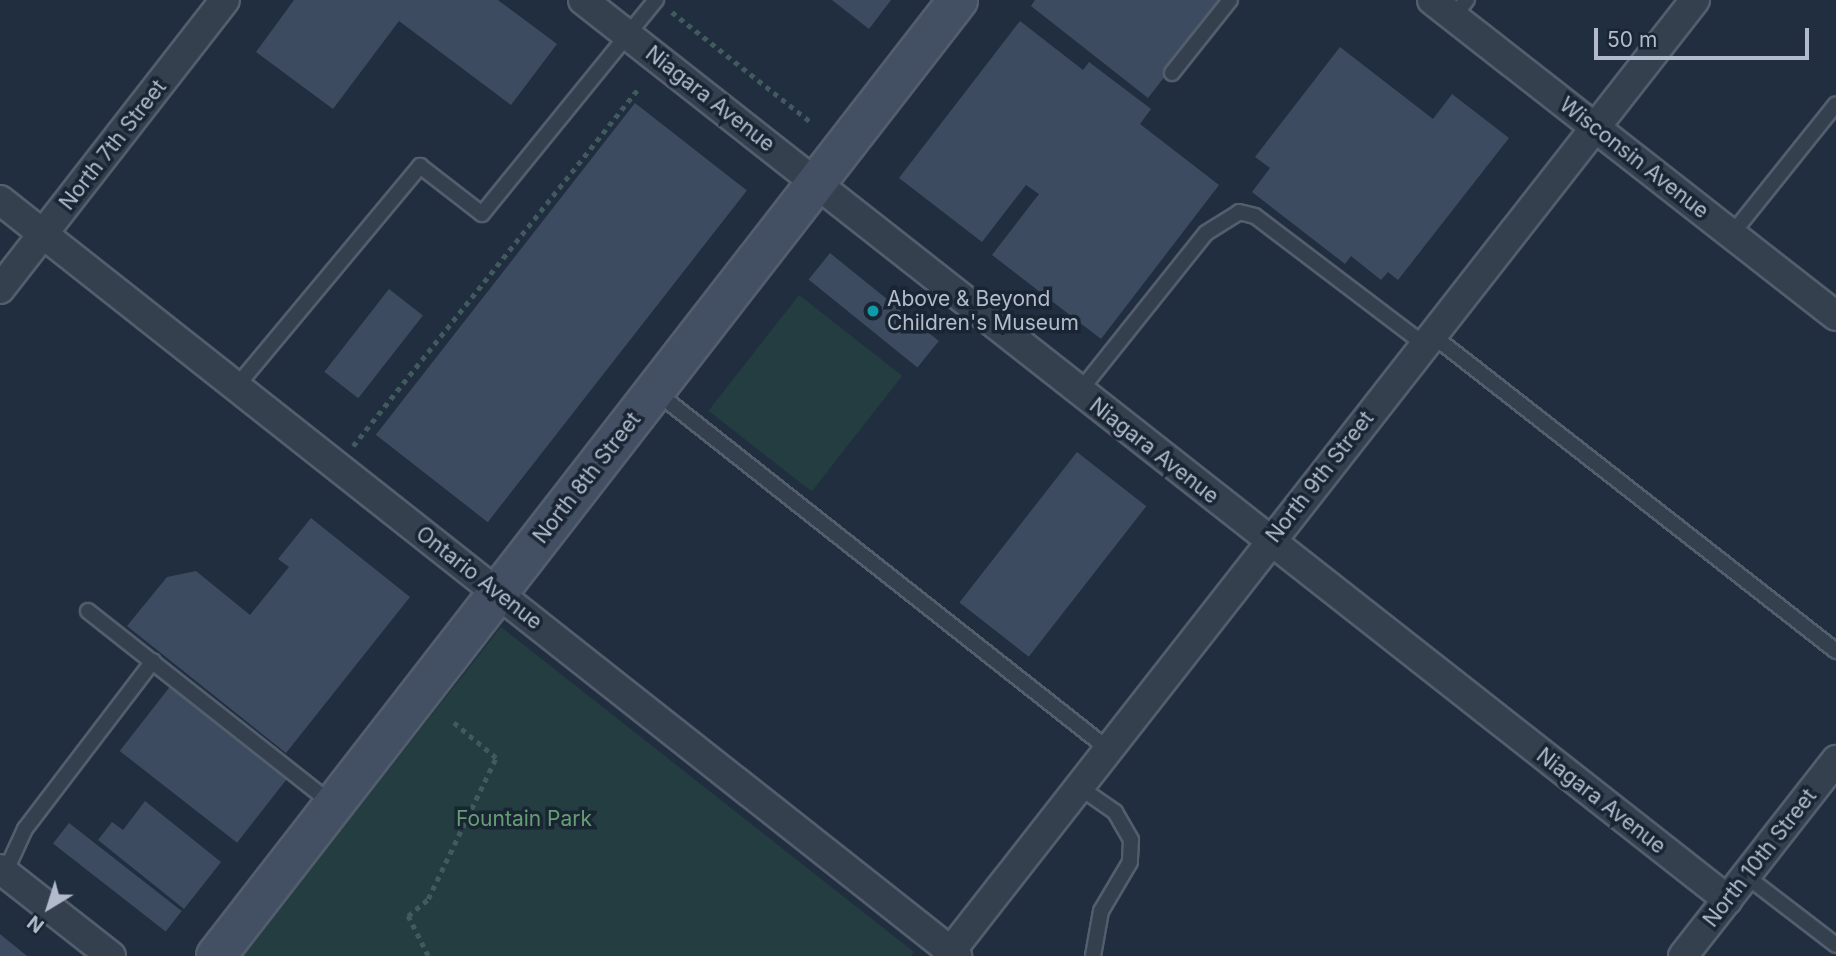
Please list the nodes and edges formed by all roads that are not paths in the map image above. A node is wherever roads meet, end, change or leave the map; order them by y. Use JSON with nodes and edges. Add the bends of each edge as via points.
{"nodes":[{"id":1,"x":225,"y":0,"type":"edge"},
{"id":2,"x":583,"y":0,"type":"edge"},
{"id":3,"x":958,"y":0,"type":"edge"},
{"id":4,"x":1230,"y":0,"type":"edge"},
{"id":5,"x":1695,"y":0,"type":"edge"},
{"id":6,"x":661,"y":3,"type":"edge"},
{"id":7,"x":1451,"y":6,"type":"edge"},
{"id":8,"x":625,"y":33,"type":"junction"},
{"id":9,"x":1172,"y":73,"type":"dead end"},
{"id":10,"x":1836,"y":104,"type":"edge"},
{"id":11,"x":1594,"y":128,"type":"junction"},
{"id":12,"x":816,"y":182,"type":"junction"},
{"id":13,"x":0,"y":200,"type":"edge"},
{"id":14,"x":43,"y":234,"type":"junction"},
{"id":15,"x":1732,"y":234,"type":"junction"},
{"id":16,"x":0,"y":289,"type":"edge"},
{"id":17,"x":1836,"y":316,"type":"edge"},
{"id":18,"x":1429,"y":340,"type":"junction"},
{"id":19,"x":236,"y":387,"type":"junction"},
{"id":20,"x":654,"y":391,"type":"junction"},
{"id":21,"x":1079,"y":392,"type":"junction"},
{"id":22,"x":1268,"y":542,"type":"junction"},
{"id":23,"x":498,"y":593,"type":"junction"},
{"id":24,"x":88,"y":611,"type":"dead end"},
{"id":25,"x":1836,"y":651,"type":"edge"},
{"id":26,"x":153,"y":661,"type":"junction"},
{"id":27,"x":1108,"y":749,"type":"junction"},
{"id":28,"x":1836,"y":760,"type":"edge"},
{"id":29,"x":1079,"y":787,"type":"junction"},
{"id":30,"x":334,"y":805,"type":"junction"},
{"id":31,"x":2,"y":876,"type":"edge"},
{"id":32,"x":1745,"y":876,"type":"junction"},
{"id":33,"x":1728,"y":900,"type":"junction"},
{"id":34,"x":1836,"y":945,"type":"edge"},
{"id":35,"x":952,"y":954,"type":"edge"},
{"id":36,"x":111,"y":956,"type":"edge"},
{"id":37,"x":216,"y":956,"type":"edge"},
{"id":38,"x":1093,"y":956,"type":"edge"},
{"id":39,"x":1683,"y":956,"type":"edge"}],
"edges":[{"from":1,"to":14,"type":"street","name":"North 7th Street"},
{"from":2,"to":8,"type":"street","name":"Niagara Avenue"},
{"from":3,"to":12,"type":"main road","name":"North 8th Street"},
{"from":4,"to":9,"type":"lane"},
{"from":5,"to":11,"type":"street","name":"North 9th Street"},
{"from":6,"to":8,"type":"lane"},
{"from":7,"to":11,"type":"street","name":"Wisconsin Avenue"},
{"from":8,"to":12,"type":"street","name":"Niagara Avenue"},
{"from":8,"to":19,"type":"lane","via":[[482,214],[420,166]]},
{"from":10,"to":15,"type":"lane"},
{"from":11,"to":15,"type":"street","name":"Wisconsin Avenue"},
{"from":11,"to":18,"type":"street","name":"North 9th Street"},
{"from":12,"to":20,"type":"main road","name":"North 8th Street"},
{"from":12,"to":21,"type":"street","name":"Niagara Avenue"},
{"from":13,"to":14,"type":"street","name":"Ontario Avenue"},
{"from":14,"to":16,"type":"street","name":"North 7th Street"},
{"from":14,"to":19,"type":"street","name":"Ontario Avenue"},
{"from":15,"to":17,"type":"street","name":"Wisconsin Avenue"},
{"from":18,"to":21,"type":"lane","via":[[1255,216],[1239,212],[1206,233]]},
{"from":18,"to":22,"type":"street","name":"North 9th Street"},
{"from":18,"to":25,"type":"lane"},
{"from":19,"to":23,"type":"street","name":"Ontario Avenue"},
{"from":20,"to":23,"type":"main road","name":"North 8th Street"},
{"from":20,"to":27,"type":"lane"},
{"from":21,"to":22,"type":"street","name":"Niagara Avenue"},
{"from":22,"to":27,"type":"street","name":"North 9th Street"},
{"from":22,"to":33,"type":"street","name":"Niagara Avenue"},
{"from":23,"to":30,"type":"main road","name":"North 8th Street"},
{"from":23,"to":35,"type":"street","name":"Ontario Avenue"},
{"from":24,"to":26,"type":"lane"},
{"from":26,"to":30,"type":"lane"},
{"from":26,"to":31,"type":"lane","via":[[54,791]]},
{"from":27,"to":29,"type":"street","name":"North 9th Street"},
{"from":28,"to":32,"type":"street","name":"North 10th Street"},
{"from":29,"to":35,"type":"street","name":"North 9th Street"},
{"from":29,"to":38,"type":"lane","via":[[1115,811],[1131,840],[1130,862],[1101,911]]},
{"from":30,"to":37,"type":"main road","name":"North 8th Street"},
{"from":31,"to":36,"type":"street"},
{"from":32,"to":33,"type":"street","name":"North 10th Street"},
{"from":32,"to":34,"type":"lane"},
{"from":33,"to":39,"type":"street","name":"North 10th Street"}]}
